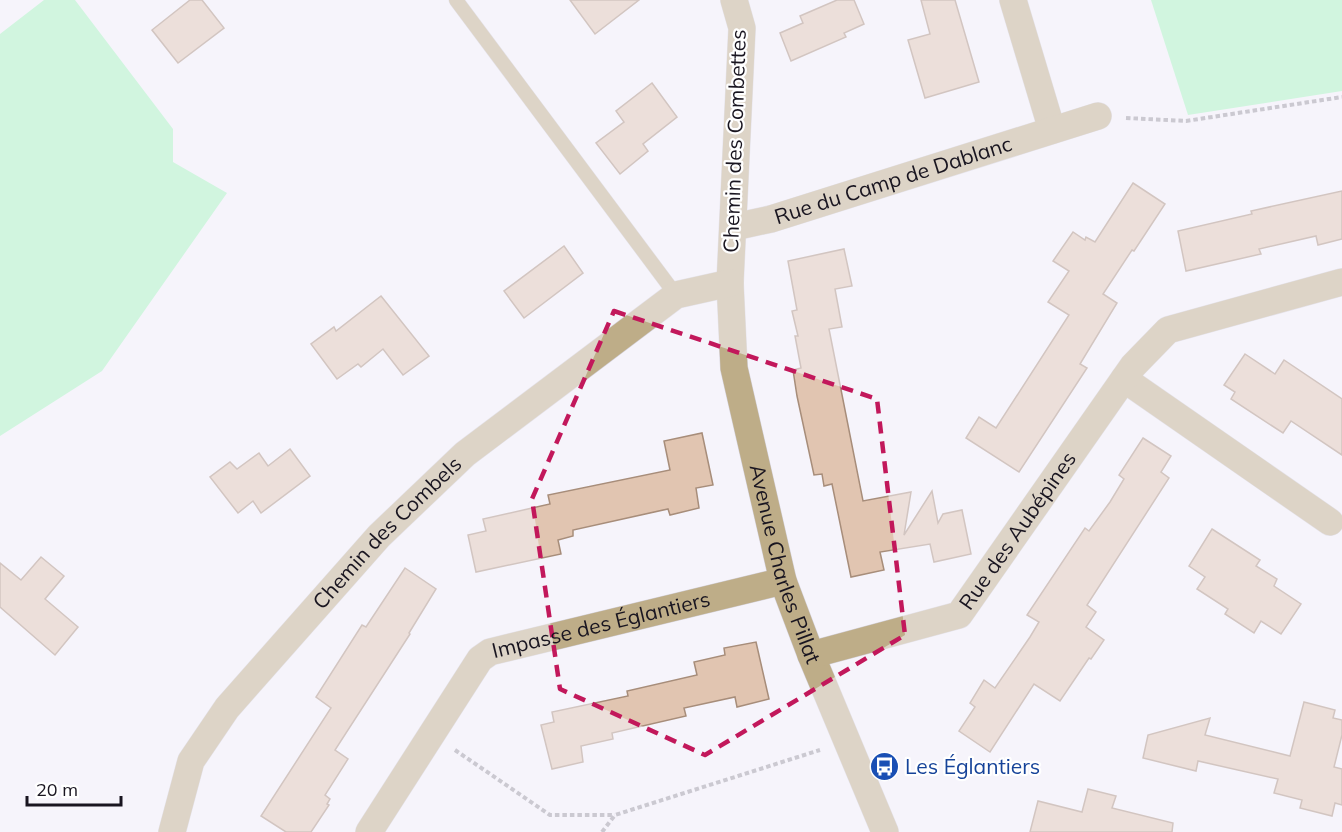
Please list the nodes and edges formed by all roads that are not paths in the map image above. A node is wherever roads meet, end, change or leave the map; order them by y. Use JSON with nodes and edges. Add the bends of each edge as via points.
{"nodes":[{"id":1,"x":456,"y":0,"type":"edge"},
{"id":2,"x":734,"y":0,"type":"edge"},
{"id":3,"x":1013,"y":0,"type":"edge"},
{"id":4,"x":1098,"y":116,"type":"road end"},
{"id":5,"x":1052,"y":130,"type":"junction"},
{"id":6,"x":734,"y":227,"type":"junction"},
{"id":7,"x":1342,"y":282,"type":"edge"},
{"id":8,"x":730,"y":283,"type":"junction"},
{"id":9,"x":676,"y":295,"type":"junction"},
{"id":10,"x":1124,"y":379,"type":"junction"},
{"id":11,"x":1330,"y":522,"type":"dead end"},
{"id":12,"x":783,"y":581,"type":"junction"},
{"id":13,"x":811,"y":655,"type":"junction"},
{"id":14,"x":172,"y":832,"type":"edge"},
{"id":15,"x":369,"y":832,"type":"edge"},
{"id":16,"x":885,"y":832,"type":"edge"}],
"edges":[{"from":1,"to":9,"type":"lane"},
{"from":2,"to":6,"type":"street","name":"Chemin des Combettes","via":[[742,28]]},
{"from":3,"to":5,"type":"street"},
{"from":4,"to":5,"type":"street","name":"Rue du Camp de Dablanc"},
{"from":5,"to":6,"type":"street","name":"Rue du Camp de Dablanc","via":[[771,219]]},
{"from":6,"to":8,"type":"street","name":"Chemin des Combettes"},
{"from":7,"to":10,"type":"street","name":"Rue des Aubépines","via":[[1168,330]]},
{"from":8,"to":9,"type":"street","name":"Chemin des Combels"},
{"from":8,"to":12,"type":"street","name":"Avenue Charles Pillat","via":[[734,368]]},
{"from":9,"to":14,"type":"street","name":"Chemin des Combels","via":[[465,454],[379,536],[227,708],[191,761]]},
{"from":10,"to":11,"type":"street"},
{"from":10,"to":13,"type":"street","name":"Rue des Aubépines","via":[[959,615]]},
{"from":12,"to":13,"type":"street","name":"Avenue Charles Pillat"},
{"from":12,"to":15,"type":"street","name":"Impasse des Églantiers","via":[[490,652],[480,659]]},
{"from":13,"to":16,"type":"street","name":"Avenue Charles Pillat"}]}
